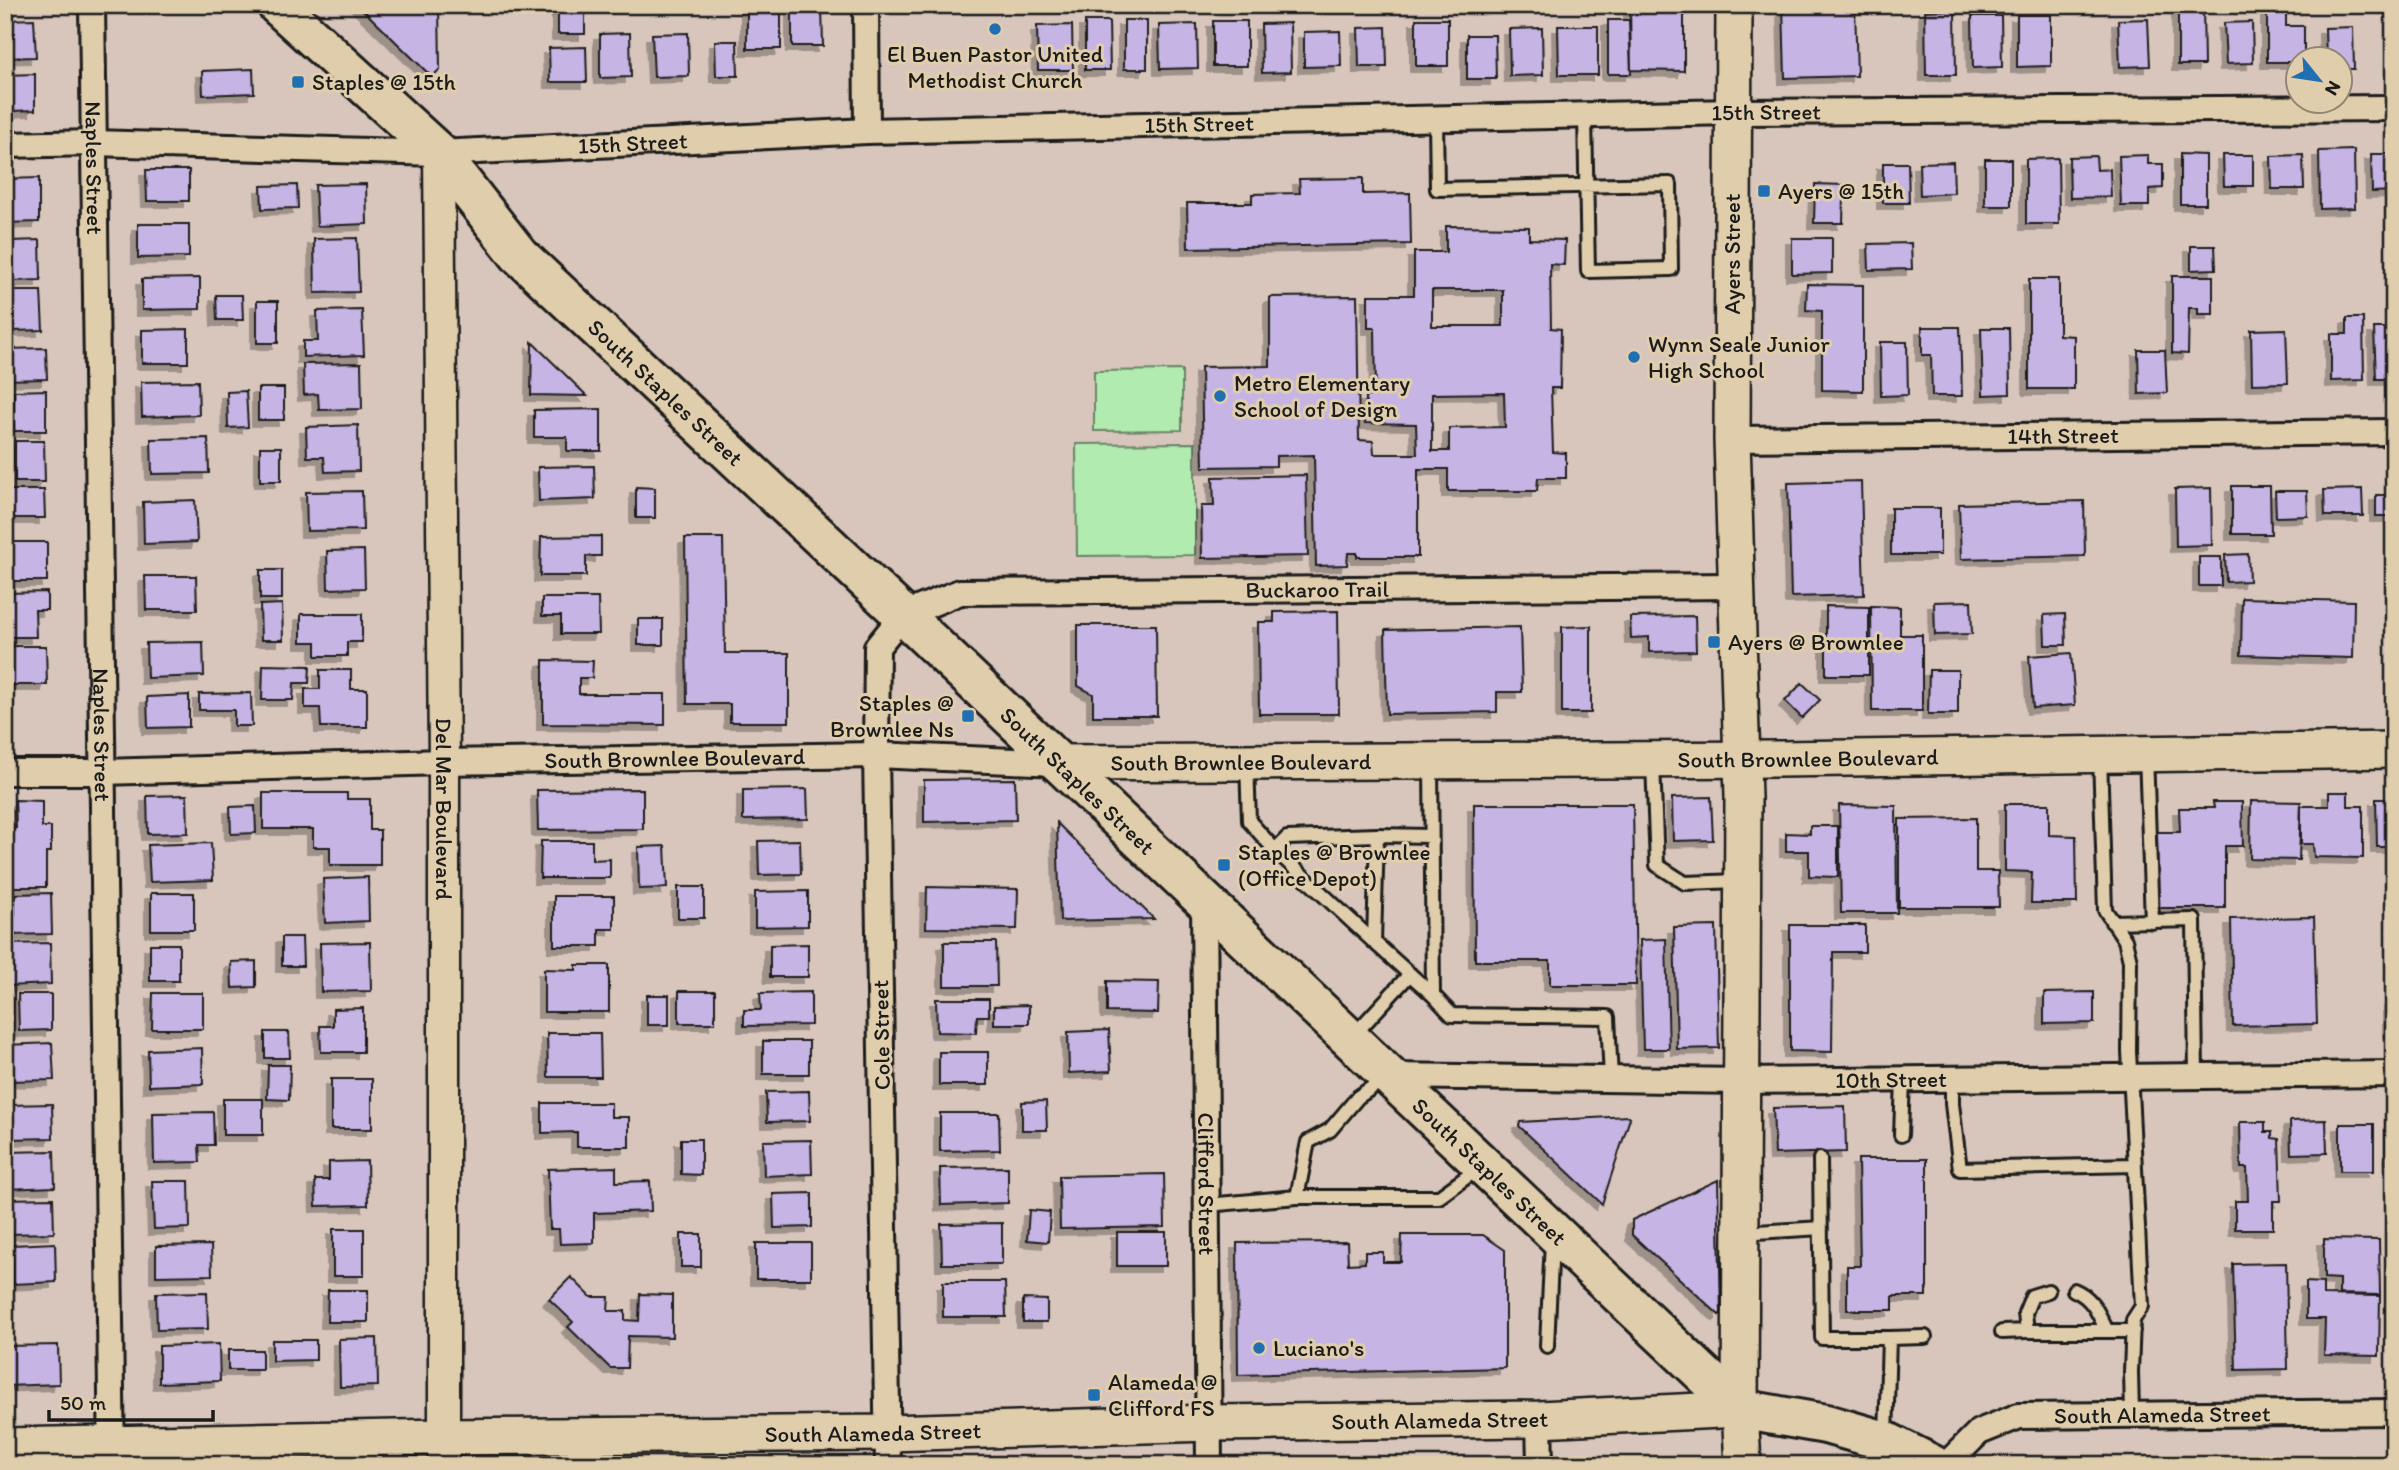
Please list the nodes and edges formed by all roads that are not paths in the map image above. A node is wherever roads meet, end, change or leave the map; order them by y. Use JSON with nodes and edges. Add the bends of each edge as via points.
{"nodes":[{"id":1,"x":92,"y":5,"type":"edge"},
{"id":2,"x":277,"y":5,"type":"edge"},
{"id":3,"x":866,"y":5,"type":"edge"},
{"id":4,"x":1734,"y":5,"type":"edge"},
{"id":5,"x":2394,"y":108,"type":"edge"},
{"id":6,"x":1733,"y":112,"type":"junction"},
{"id":7,"x":1585,"y":116,"type":"junction"},
{"id":8,"x":1436,"y":119,"type":"junction"},
{"id":9,"x":867,"y":131,"type":"junction"},
{"id":10,"x":93,"y":143,"type":"junction"},
{"id":11,"x":5,"y":145,"type":"edge"},
{"id":12,"x":439,"y":153,"type":"junction"},
{"id":13,"x":1587,"y":185,"type":"junction"},
{"id":14,"x":2394,"y":432,"type":"edge"},
{"id":15,"x":1732,"y":439,"type":"junction"},
{"id":16,"x":1735,"y":586,"type":"junction"},
{"id":17,"x":903,"y":615,"type":"junction"},
{"id":18,"x":2394,"y":750,"type":"edge"},
{"id":19,"x":2100,"y":754,"type":"junction"},
{"id":20,"x":2146,"y":754,"type":"junction"},
{"id":21,"x":876,"y":755,"type":"junction"},
{"id":22,"x":1743,"y":759,"type":"junction"},
{"id":23,"x":1653,"y":760,"type":"junction"},
{"id":24,"x":1431,"y":761,"type":"junction"},
{"id":25,"x":444,"y":762,"type":"junction"},
{"id":26,"x":1247,"y":762,"type":"junction"},
{"id":27,"x":1057,"y":763,"type":"junction"},
{"id":28,"x":5,"y":772,"type":"edge"},
{"id":29,"x":102,"y":772,"type":"junction"},
{"id":30,"x":1377,"y":835,"type":"junction"},
{"id":31,"x":1431,"y":836,"type":"junction"},
{"id":32,"x":1275,"y":850,"type":"junction"},
{"id":33,"x":1743,"y":881,"type":"junction"},
{"id":34,"x":1204,"y":902,"type":"junction"},
{"id":35,"x":2112,"y":922,"type":"junction"},
{"id":36,"x":2152,"y":922,"type":"junction"},
{"id":37,"x":1374,"y":942,"type":"junction"},
{"id":38,"x":1410,"y":974,"type":"junction"},
{"id":39,"x":1433,"y":995,"type":"junction"},
{"id":40,"x":1350,"y":1039,"type":"junction"},
{"id":41,"x":2394,"y":1074,"type":"edge"},
{"id":42,"x":1390,"y":1076,"type":"junction"},
{"id":43,"x":2196,"y":1076,"type":"junction"},
{"id":44,"x":2132,"y":1077,"type":"junction"},
{"id":45,"x":1611,"y":1079,"type":"junction"},
{"id":46,"x":1903,"y":1079,"type":"junction"},
{"id":47,"x":1952,"y":1079,"type":"junction"},
{"id":48,"x":1743,"y":1081,"type":"junction"},
{"id":49,"x":1900,"y":1135,"type":"dead end"},
{"id":50,"x":1820,"y":1159,"type":"dead end"},
{"id":51,"x":2135,"y":1165,"type":"junction"},
{"id":52,"x":1483,"y":1166,"type":"junction"},
{"id":53,"x":1297,"y":1197,"type":"junction"},
{"id":54,"x":1207,"y":1205,"type":"junction"},
{"id":55,"x":1821,"y":1228,"type":"junction"},
{"id":56,"x":1552,"y":1232,"type":"junction"},
{"id":57,"x":1742,"y":1233,"type":"junction"},
{"id":58,"x":2074,"y":1290,"type":"dead end"},
{"id":59,"x":2048,"y":1292,"type":"dead end"},
{"id":60,"x":2027,"y":1331,"type":"junction"},
{"id":61,"x":2107,"y":1331,"type":"junction"},
{"id":62,"x":2133,"y":1331,"type":"junction"},
{"id":63,"x":2002,"y":1332,"type":"dead end"},
{"id":64,"x":1925,"y":1337,"type":"dead end"},
{"id":65,"x":1889,"y":1338,"type":"junction"},
{"id":66,"x":1547,"y":1346,"type":"dead end"},
{"id":67,"x":1740,"y":1409,"type":"junction"},
{"id":68,"x":2394,"y":1412,"type":"edge"},
{"id":69,"x":2132,"y":1414,"type":"junction"},
{"id":70,"x":1539,"y":1419,"type":"junction"},
{"id":71,"x":1209,"y":1423,"type":"junction"},
{"id":72,"x":1885,"y":1441,"type":"junction"},
{"id":73,"x":5,"y":1446,"type":"edge"},
{"id":74,"x":888,"y":1449,"type":"edge"},
{"id":75,"x":444,"y":1451,"type":"edge"},
{"id":76,"x":112,"y":1455,"type":"edge"},
{"id":77,"x":1209,"y":1465,"type":"edge"},
{"id":78,"x":1540,"y":1465,"type":"edge"},
{"id":79,"x":1744,"y":1465,"type":"edge"},
{"id":80,"x":1933,"y":1465,"type":"edge"},
{"id":81,"x":1946,"y":1465,"type":"edge"}],
"edges":[{"from":1,"to":10,"type":"street","name":"Naples Street"},
{"from":2,"to":12,"type":"main road","name":"South Staples Street"},
{"from":3,"to":9,"type":"street"},
{"from":4,"to":6,"type":"main road","name":"Ayers Street"},
{"from":5,"to":6,"type":"street","name":"15th Street"},
{"from":6,"to":7,"type":"street","name":"15th Street"},
{"from":6,"to":15,"type":"main road","name":"Ayers Street"},
{"from":7,"to":8,"type":"street","name":"15th Street"},
{"from":7,"to":13,"type":"lane"},
{"from":8,"to":9,"type":"street","name":"15th Street"},
{"from":8,"to":13,"type":"lane","via":[[1437,189]]},
{"from":9,"to":12,"type":"street","name":"15th Street"},
{"from":10,"to":11,"type":"street","name":"15th Street"},
{"from":10,"to":12,"type":"street","name":"15th Street"},
{"from":10,"to":29,"type":"street","name":"Naples Street"},
{"from":12,"to":17,"type":"main road","name":"South Staples Street","via":[[519,256]]},
{"from":12,"to":25,"type":"street","name":"Del Mar Boulevard"},
{"from":13,"to":13,"type":"lane","via":[[1588,271],[1671,270],[1670,184]]},
{"from":14,"to":15,"type":"street","name":"14th Street"},
{"from":15,"to":16,"type":"main road","name":"Ayers Street"},
{"from":16,"to":17,"type":"street","name":"Buckaroo Trail","via":[[960,592]]},
{"from":16,"to":22,"type":"main road","name":"Ayers Street"},
{"from":17,"to":21,"type":"street","name":"Cole Street","via":[[877,647]]},
{"from":17,"to":27,"type":"main road","name":"South Staples Street"},
{"from":18,"to":20,"type":"main road","name":"South Brownlee Boulevard"},
{"from":19,"to":20,"type":"main road","name":"South Brownlee Boulevard"},
{"from":19,"to":22,"type":"main road","name":"South Brownlee Boulevard"},
{"from":19,"to":35,"type":"lane","via":[[2105,910]]},
{"from":20,"to":36,"type":"lane"},
{"from":21,"to":25,"type":"street","name":"South Brownlee Boulevard"},
{"from":21,"to":27,"type":"street","name":"South Brownlee Boulevard"},
{"from":21,"to":74,"type":"street","name":"Cole Street"},
{"from":22,"to":23,"type":"main road","name":"South Brownlee Boulevard"},
{"from":22,"to":33,"type":"main road","name":"Ayers Street"},
{"from":23,"to":24,"type":"main road","name":"South Brownlee Boulevard"},
{"from":23,"to":33,"type":"lane","via":[[1657,865],[1685,883]]},
{"from":24,"to":26,"type":"main road","name":"South Brownlee Boulevard"},
{"from":24,"to":31,"type":"lane"},
{"from":25,"to":29,"type":"street","name":"South Brownlee Boulevard"},
{"from":25,"to":75,"type":"street","name":"Del Mar Boulevard"},
{"from":26,"to":27,"type":"main road","name":"South Brownlee Boulevard"},
{"from":26,"to":32,"type":"lane","via":[[1249,821]]},
{"from":27,"to":34,"type":"main road","name":"South Staples Street"},
{"from":28,"to":29,"type":"street","name":"South Brownlee Boulevard"},
{"from":29,"to":76,"type":"street","name":"Naples Street"},
{"from":30,"to":31,"type":"lane"},
{"from":30,"to":32,"type":"lane","via":[[1287,838]]},
{"from":30,"to":37,"type":"lane"},
{"from":31,"to":39,"type":"lane"},
{"from":32,"to":37,"type":"lane"},
{"from":33,"to":48,"type":"main road","name":"Ayers Street"},
{"from":34,"to":40,"type":"main road","name":"South Staples Street"},
{"from":34,"to":54,"type":"street","name":"Clifford Street"},
{"from":35,"to":36,"type":"lane"},
{"from":35,"to":44,"type":"lane","via":[[2125,940],[2130,961]]},
{"from":36,"to":43,"type":"lane","via":[[2194,920]]},
{"from":37,"to":38,"type":"lane"},
{"from":38,"to":39,"type":"lane"},
{"from":38,"to":40,"type":"lane"},
{"from":39,"to":45,"type":"lane","via":[[1452,1014],[1608,1017]]},
{"from":40,"to":42,"type":"main road","name":"South Staples Street"},
{"from":41,"to":43,"type":"street","name":"10th Street"},
{"from":42,"to":45,"type":"street","name":"10th Street"},
{"from":42,"to":52,"type":"main road","name":"South Staples Street"},
{"from":42,"to":53,"type":"lane","via":[[1358,1097],[1330,1130],[1308,1142]]},
{"from":43,"to":44,"type":"street","name":"10th Street"},
{"from":44,"to":47,"type":"street","name":"10th Street"},
{"from":44,"to":51,"type":"lane"},
{"from":45,"to":48,"type":"street","name":"10th Street"},
{"from":46,"to":47,"type":"street","name":"10th Street"},
{"from":46,"to":48,"type":"street","name":"10th Street"},
{"from":46,"to":49,"type":"lane"},
{"from":47,"to":51,"type":"lane","via":[[1960,1170]]},
{"from":48,"to":57,"type":"main road","name":"Ayers Street"},
{"from":50,"to":55,"type":"lane"},
{"from":51,"to":62,"type":"lane","via":[[2142,1306],[2133,1320]]},
{"from":52,"to":53,"type":"lane","via":[[1438,1197]]},
{"from":52,"to":56,"type":"main road","name":"South Staples Street"},
{"from":53,"to":54,"type":"lane"},
{"from":54,"to":71,"type":"street","name":"Clifford Street"},
{"from":55,"to":57,"type":"lane"},
{"from":55,"to":65,"type":"lane","via":[[1822,1338]]},
{"from":56,"to":66,"type":"lane"},
{"from":56,"to":67,"type":"main road","name":"South Staples Street"},
{"from":57,"to":67,"type":"main road","name":"Ayers Street"},
{"from":58,"to":61,"type":"lane","via":[[2092,1303]]},
{"from":59,"to":60,"type":"lane","via":[[2032,1296],[2025,1313]]},
{"from":60,"to":61,"type":"lane"},
{"from":60,"to":63,"type":"lane"},
{"from":61,"to":62,"type":"lane"},
{"from":62,"to":69,"type":"lane"},
{"from":64,"to":65,"type":"lane"},
{"from":65,"to":72,"type":"lane"},
{"from":67,"to":70,"type":"main road","name":"South Alameda Street"},
{"from":67,"to":72,"type":"main road","via":[[1826,1424]]},
{"from":67,"to":79,"type":"main road"},
{"from":68,"to":69,"type":"street","name":"South Alameda Street"},
{"from":69,"to":81,"type":"street","name":"South Alameda Street","via":[[2019,1416],[1979,1432]]},
{"from":70,"to":71,"type":"main road","name":"South Alameda Street"},
{"from":70,"to":78,"type":"street"},
{"from":71,"to":74,"type":"main road","name":"South Alameda Street"},
{"from":71,"to":77,"type":"street","name":"Clifford Street"},
{"from":72,"to":80,"type":"main road"},
{"from":73,"to":76,"type":"main road","name":"South Alameda Street"},
{"from":74,"to":75,"type":"main road","name":"South Alameda Street"},
{"from":75,"to":76,"type":"main road","name":"South Alameda Street"}]}
